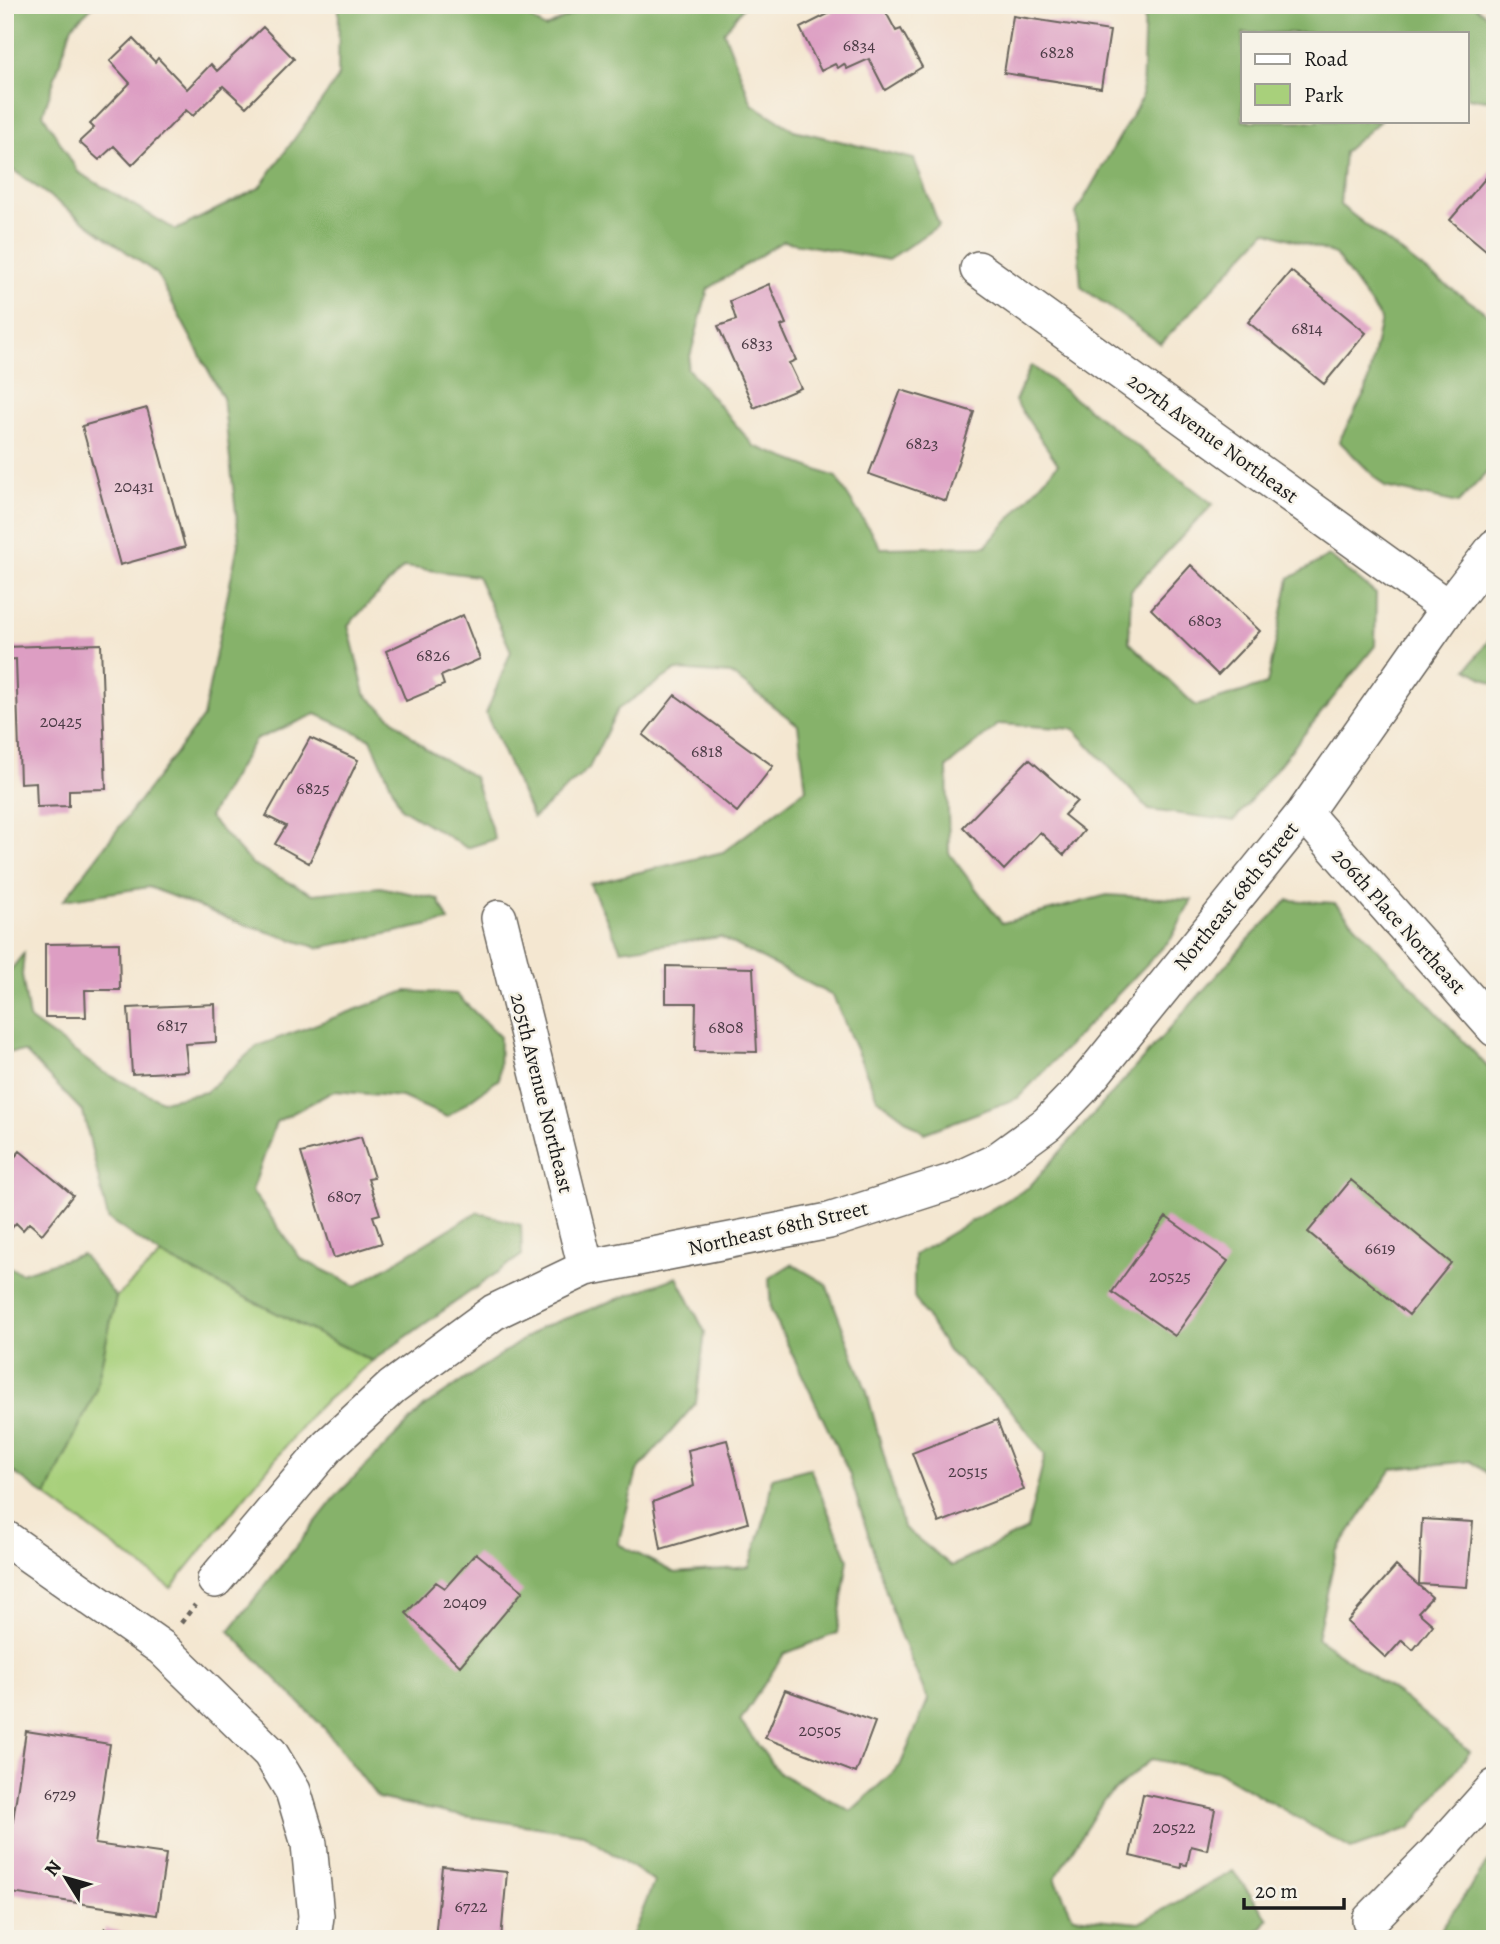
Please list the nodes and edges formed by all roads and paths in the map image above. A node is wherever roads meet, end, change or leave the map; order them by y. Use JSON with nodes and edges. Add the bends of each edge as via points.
{"nodes":[{"id":1,"x":978,"y":269,"type":"dead end"},
{"id":2,"x":1495,"y":547,"type":"edge"},
{"id":3,"x":1448,"y":608,"type":"junction"},
{"id":4,"x":1304,"y":813,"type":"junction"},
{"id":5,"x":499,"y":918,"type":"dead end"},
{"id":6,"x":1495,"y":1029,"type":"edge"},
{"id":7,"x":586,"y":1268,"type":"junction"},
{"id":8,"x":5,"y":1538,"type":"edge"},
{"id":9,"x":215,"y":1580,"type":"joint"},
{"id":10,"x":162,"y":1648,"type":"junction"},
{"id":11,"x":1495,"y":1787,"type":"edge"},
{"id":12,"x":1370,"y":1920,"type":"dead end"},
{"id":13,"x":313,"y":1939,"type":"edge"}],
"edges":[{"from":1,"to":3,"type":"street","name":"207th Avenue Northeast"},
{"from":2,"to":3,"type":"street","name":"Northeast 68th Street"},
{"from":3,"to":4,"type":"street","name":"Northeast 68th Street"},
{"from":4,"to":6,"type":"street","name":"206th Place Northeast"},
{"from":4,"to":7,"type":"street","name":"Northeast 68th Street","via":[[1081,1089],[1047,1124],[995,1162],[954,1181],[829,1221]]},
{"from":5,"to":7,"type":"street","name":"205th Avenue Northeast"},
{"from":7,"to":9,"type":"street","name":"Northeast 68th Street","via":[[494,1312],[391,1387],[328,1446]]},
{"from":8,"to":10,"type":"street"},
{"from":9,"to":10,"type":"path"},
{"from":10,"to":13,"type":"street","via":[[270,1753],[293,1791],[309,1844],[316,1916]]},
{"from":11,"to":12,"type":"street"}]}
